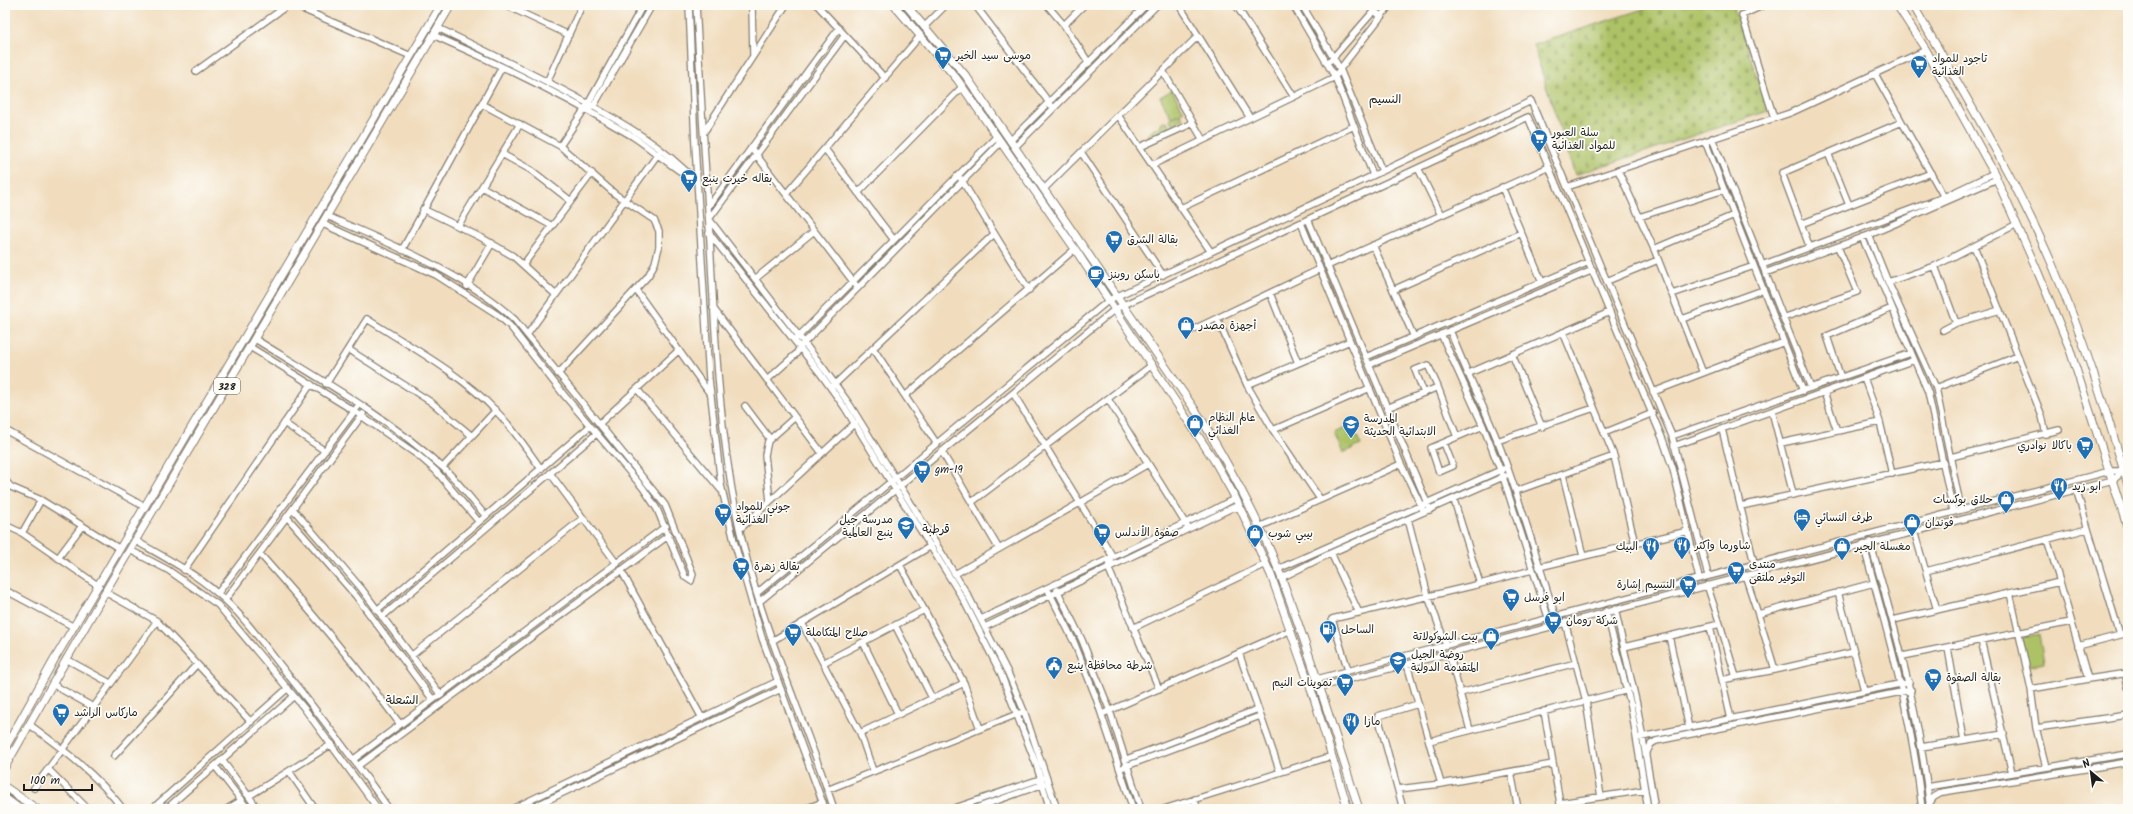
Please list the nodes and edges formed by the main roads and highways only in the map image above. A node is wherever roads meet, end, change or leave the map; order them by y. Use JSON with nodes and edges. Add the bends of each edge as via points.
{"nodes":[{"id":1,"x":441,"y":5,"type":"edge"},
{"id":2,"x":451,"y":5,"type":"edge"},
{"id":3,"x":894,"y":5,"type":"edge"},
{"id":4,"x":906,"y":5,"type":"edge"},
{"id":5,"x":1897,"y":5,"type":"edge"},
{"id":6,"x":1913,"y":5,"type":"edge"},
{"id":7,"x":2124,"y":459,"type":"edge"},
{"id":8,"x":2126,"y":471,"type":"edge"},
{"id":9,"x":2128,"y":485,"type":"edge"},
{"id":10,"x":2128,"y":529,"type":"edge"},
{"id":11,"x":5,"y":748,"type":"edge"},
{"id":12,"x":5,"y":767,"type":"edge"},
{"id":13,"x":5,"y":787,"type":"edge"},
{"id":14,"x":5,"y":798,"type":"edge"},
{"id":15,"x":20,"y":809,"type":"edge"},
{"id":16,"x":37,"y":809,"type":"edge"},
{"id":17,"x":1348,"y":809,"type":"edge"},
{"id":18,"x":1359,"y":809,"type":"edge"}],
"edges":[{"from":1,"to":11,"type":"main road"},
{"from":2,"to":12,"type":"main road","number":"328","via":[[105,592]]},
{"from":3,"to":17,"type":"main road","via":[[962,87],[999,139],[1192,424],[1233,493],[1266,564],[1291,630]]},
{"from":4,"to":18,"type":"main road","via":[[966,76],[1202,420],[1243,494],[1278,569],[1320,687]]},
{"from":5,"to":10,"type":"main road","via":[[1926,50],[1996,176],[2069,347]]},
{"from":6,"to":7,"type":"main road","via":[[2002,159],[2052,263],[2086,349]]},
{"from":7,"to":8,"type":"main road"},
{"from":8,"to":9,"type":"main road"},
{"from":13,"to":16,"type":"main road"},
{"from":14,"to":15,"type":"main road"}]}
